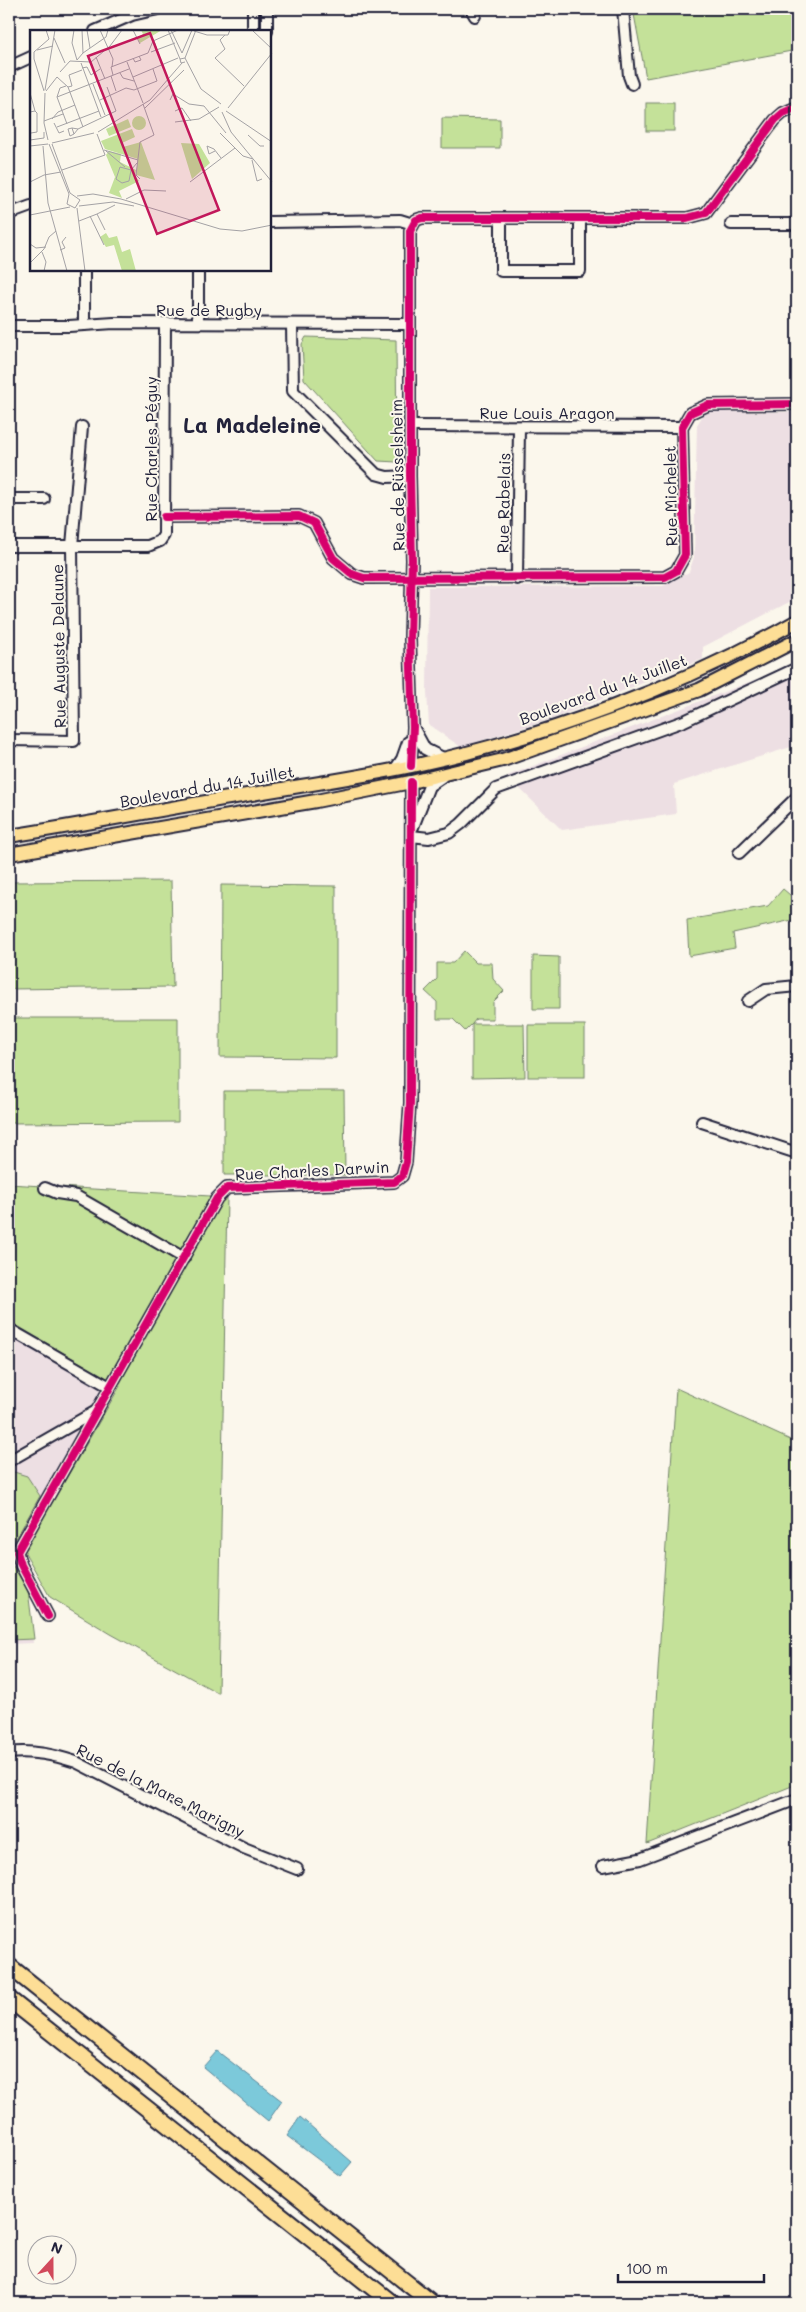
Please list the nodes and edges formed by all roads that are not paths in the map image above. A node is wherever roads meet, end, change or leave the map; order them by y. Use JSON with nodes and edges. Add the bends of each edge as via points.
{"nodes":[{"id":1,"x":158,"y":9,"type":"edge"},
{"id":2,"x":253,"y":9,"type":"edge"},
{"id":3,"x":267,"y":9,"type":"edge"},
{"id":4,"x":623,"y":9,"type":"edge"},
{"id":5,"x":96,"y":30,"type":"edge"},
{"id":6,"x":253,"y":30,"type":"edge"},
{"id":7,"x":266,"y":30,"type":"edge"},
{"id":8,"x":30,"y":57,"type":"edge"},
{"id":9,"x":9,"y":67,"type":"edge"},
{"id":10,"x":632,"y":84,"type":"dead end"},
{"id":11,"x":797,"y":107,"type":"edge"},
{"id":12,"x":30,"y":206,"type":"edge"},
{"id":13,"x":9,"y":214,"type":"edge"},
{"id":14,"x":501,"y":218,"type":"junction"},
{"id":15,"x":580,"y":219,"type":"junction"},
{"id":16,"x":271,"y":222,"type":"edge"},
{"id":17,"x":413,"y":224,"type":"junction"},
{"id":18,"x":731,"y":224,"type":"dead end"},
{"id":19,"x":797,"y":224,"type":"edge"},
{"id":20,"x":84,"y":271,"type":"edge"},
{"id":21,"x":198,"y":271,"type":"edge"},
{"id":22,"x":198,"y":323,"type":"junction"},
{"id":23,"x":165,"y":324,"type":"junction"},
{"id":24,"x":409,"y":324,"type":"junction"},
{"id":25,"x":84,"y":325,"type":"junction"},
{"id":26,"x":292,"y":325,"type":"junction"},
{"id":27,"x":9,"y":326,"type":"edge"},
{"id":28,"x":797,"y":404,"type":"edge"},
{"id":29,"x":411,"y":426,"type":"junction"},
{"id":30,"x":82,"y":427,"type":"dead end"},
{"id":31,"x":519,"y":427,"type":"junction"},
{"id":32,"x":682,"y":427,"type":"junction"},
{"id":33,"x":410,"y":476,"type":"junction"},
{"id":34,"x":9,"y":499,"type":"edge"},
{"id":35,"x":44,"y":499,"type":"dead end"},
{"id":36,"x":164,"y":517,"type":"junction"},
{"id":37,"x":9,"y":546,"type":"edge"},
{"id":38,"x":72,"y":546,"type":"junction"},
{"id":39,"x":412,"y":578,"type":"junction"},
{"id":40,"x":517,"y":579,"type":"junction"},
{"id":41,"x":797,"y":621,"type":"edge"},
{"id":42,"x":797,"y":640,"type":"edge"},
{"id":43,"x":797,"y":668,"type":"edge"},
{"id":44,"x":415,"y":731,"type":"junction"},
{"id":45,"x":9,"y":740,"type":"edge"},
{"id":46,"x":443,"y":758,"type":"junction"},
{"id":47,"x":411,"y":766,"type":"junction"},
{"id":48,"x":396,"y":768,"type":"junction"},
{"id":49,"x":444,"y":775,"type":"junction"},
{"id":50,"x":411,"y":782,"type":"junction"},
{"id":51,"x":797,"y":797,"type":"edge"},
{"id":52,"x":411,"y":833,"type":"junction"},
{"id":53,"x":9,"y":836,"type":"edge"},
{"id":54,"x":739,"y":853,"type":"dead end"},
{"id":55,"x":9,"y":854,"type":"edge"},
{"id":56,"x":797,"y":986,"type":"edge"},
{"id":57,"x":748,"y":1001,"type":"dead end"},
{"id":58,"x":702,"y":1122,"type":"dead end"},
{"id":59,"x":797,"y":1153,"type":"edge"},
{"id":60,"x":45,"y":1188,"type":"dead end"},
{"id":61,"x":184,"y":1258,"type":"junction"},
{"id":62,"x":9,"y":1328,"type":"edge"},
{"id":63,"x":110,"y":1387,"type":"junction"},
{"id":64,"x":98,"y":1409,"type":"junction"},
{"id":65,"x":9,"y":1461,"type":"edge"},
{"id":66,"x":48,"y":1616,"type":"dead end"},
{"id":67,"x":9,"y":1754,"type":"edge"},
{"id":68,"x":797,"y":1800,"type":"edge"},
{"id":69,"x":603,"y":1866,"type":"dead end"},
{"id":70,"x":296,"y":1869,"type":"dead end"},
{"id":71,"x":9,"y":1966,"type":"edge"},
{"id":72,"x":9,"y":2000,"type":"edge"},
{"id":73,"x":392,"y":2303,"type":"edge"},
{"id":74,"x":432,"y":2303,"type":"edge"}],
"edges":[{"from":1,"to":5,"type":"street","via":[[132,15]]},
{"from":2,"to":6,"type":"street"},
{"from":3,"to":7,"type":"street"},
{"from":4,"to":10,"type":"street"},
{"from":8,"to":9,"type":"street"},
{"from":11,"to":15,"type":"street","via":[[775,120],[706,214],[687,218]]},
{"from":12,"to":13,"type":"street"},
{"from":14,"to":15,"type":"street"},
{"from":14,"to":15,"type":"street","via":[[501,270],[580,271]]},
{"from":14,"to":17,"type":"street","via":[[422,218]]},
{"from":16,"to":17,"type":"street","via":[[400,220]]},
{"from":17,"to":24,"type":"street","name":"Rue de Rüsselsheim","via":[[410,231]]},
{"from":18,"to":19,"type":"street"},
{"from":20,"to":25,"type":"street"},
{"from":21,"to":22,"type":"street"},
{"from":22,"to":23,"type":"street","name":"Rue de Rugby"},
{"from":22,"to":26,"type":"street","name":"Rue de Rugby"},
{"from":23,"to":25,"type":"street","name":"Rue de Rugby"},
{"from":23,"to":36,"type":"street","name":"Rue Charles Péguy"},
{"from":24,"to":26,"type":"street","name":"Rue de Rugby"},
{"from":24,"to":29,"type":"street","name":"Rue de Rüsselsheim"},
{"from":25,"to":27,"type":"street","name":"Rue de Rugby"},
{"from":26,"to":33,"type":"street","via":[[293,391],[376,474]]},
{"from":28,"to":32,"type":"street","name":"Rue Michelet","via":[[708,405],[690,413]]},
{"from":29,"to":31,"type":"street","name":"Rue Louis Aragon"},
{"from":29,"to":33,"type":"street","name":"Rue de Rüsselsheim"},
{"from":30,"to":38,"type":"street"},
{"from":31,"to":32,"type":"street","name":"Rue Louis Aragon"},
{"from":31,"to":40,"type":"street","name":"Rue Rabelais"},
{"from":32,"to":40,"type":"street","name":"Rue Michelet","via":[[685,555],[676,570],[665,577]]},
{"from":33,"to":39,"type":"street","name":"Rue de Rüsselsheim"},
{"from":34,"to":35,"type":"street"},
{"from":36,"to":38,"type":"street","name":"Rue Charles Péguy","via":[[164,535],[154,545]]},
{"from":36,"to":39,"type":"street","name":"Rue Michelet","via":[[299,516],[314,523],[333,558],[352,574],[364,578]]},
{"from":37,"to":38,"type":"street","name":"Rue Charles Péguy"},
{"from":38,"to":45,"type":"street","name":"Rue Auguste Delaune","via":[[74,741]]},
{"from":39,"to":40,"type":"street","name":"Rue Michelet"},
{"from":39,"to":44,"type":"street","name":"Rue de Rüsselsheim","via":[[410,647]]},
{"from":41,"to":46,"type":"main road","name":"Boulevard du 14 Juillet","via":[[692,674],[612,707],[526,736]]},
{"from":42,"to":49,"type":"main road","name":"Boulevard du 14 Juillet","via":[[699,690],[555,743]]},
{"from":43,"to":52,"type":"street","via":[[684,721],[496,789],[449,833],[429,838]]},
{"from":44,"to":46,"type":"street","via":[[425,749]]},
{"from":44,"to":47,"type":"street","name":"Rue de Rüsselsheim"},
{"from":44,"to":48,"type":"street"},
{"from":46,"to":47,"type":"main road","name":"Boulevard du 14 Juillet"},
{"from":47,"to":48,"type":"main road","name":"Boulevard du 14 Juillet"},
{"from":47,"to":50,"type":"main road"},
{"from":48,"to":53,"type":"main road","name":"Boulevard du 14 Juillet"},
{"from":49,"to":50,"type":"main road","name":"Boulevard du 14 Juillet"},
{"from":49,"to":52,"type":"street","via":[[428,786]]},
{"from":50,"to":52,"type":"street"},
{"from":50,"to":55,"type":"main road","name":"Boulevard du 14 Juillet","via":[[298,805]]},
{"from":51,"to":54,"type":"street"},
{"from":52,"to":61,"type":"street","name":"Rue Charles Darwin","via":[[410,1103],[402,1176],[394,1182],[227,1188],[217,1198]]},
{"from":56,"to":57,"type":"street","via":[[766,989]]},
{"from":58,"to":59,"type":"street"},
{"from":60,"to":61,"type":"street","via":[[76,1196]]},
{"from":61,"to":63,"type":"street","name":"Rue Charles Darwin"},
{"from":62,"to":63,"type":"street"},
{"from":63,"to":64,"type":"street","name":"Rue Charles Darwin"},
{"from":64,"to":65,"type":"street"},
{"from":64,"to":66,"type":"street","name":"Rue Charles Darwin","via":[[17,1552]]},
{"from":67,"to":70,"type":"street","name":"Rue de la Mare Marigny","via":[[46,1754],[76,1762],[244,1848]]},
{"from":68,"to":69,"type":"street","via":[[640,1859]]},
{"from":71,"to":74,"type":"highway"},
{"from":72,"to":73,"type":"highway"}]}
